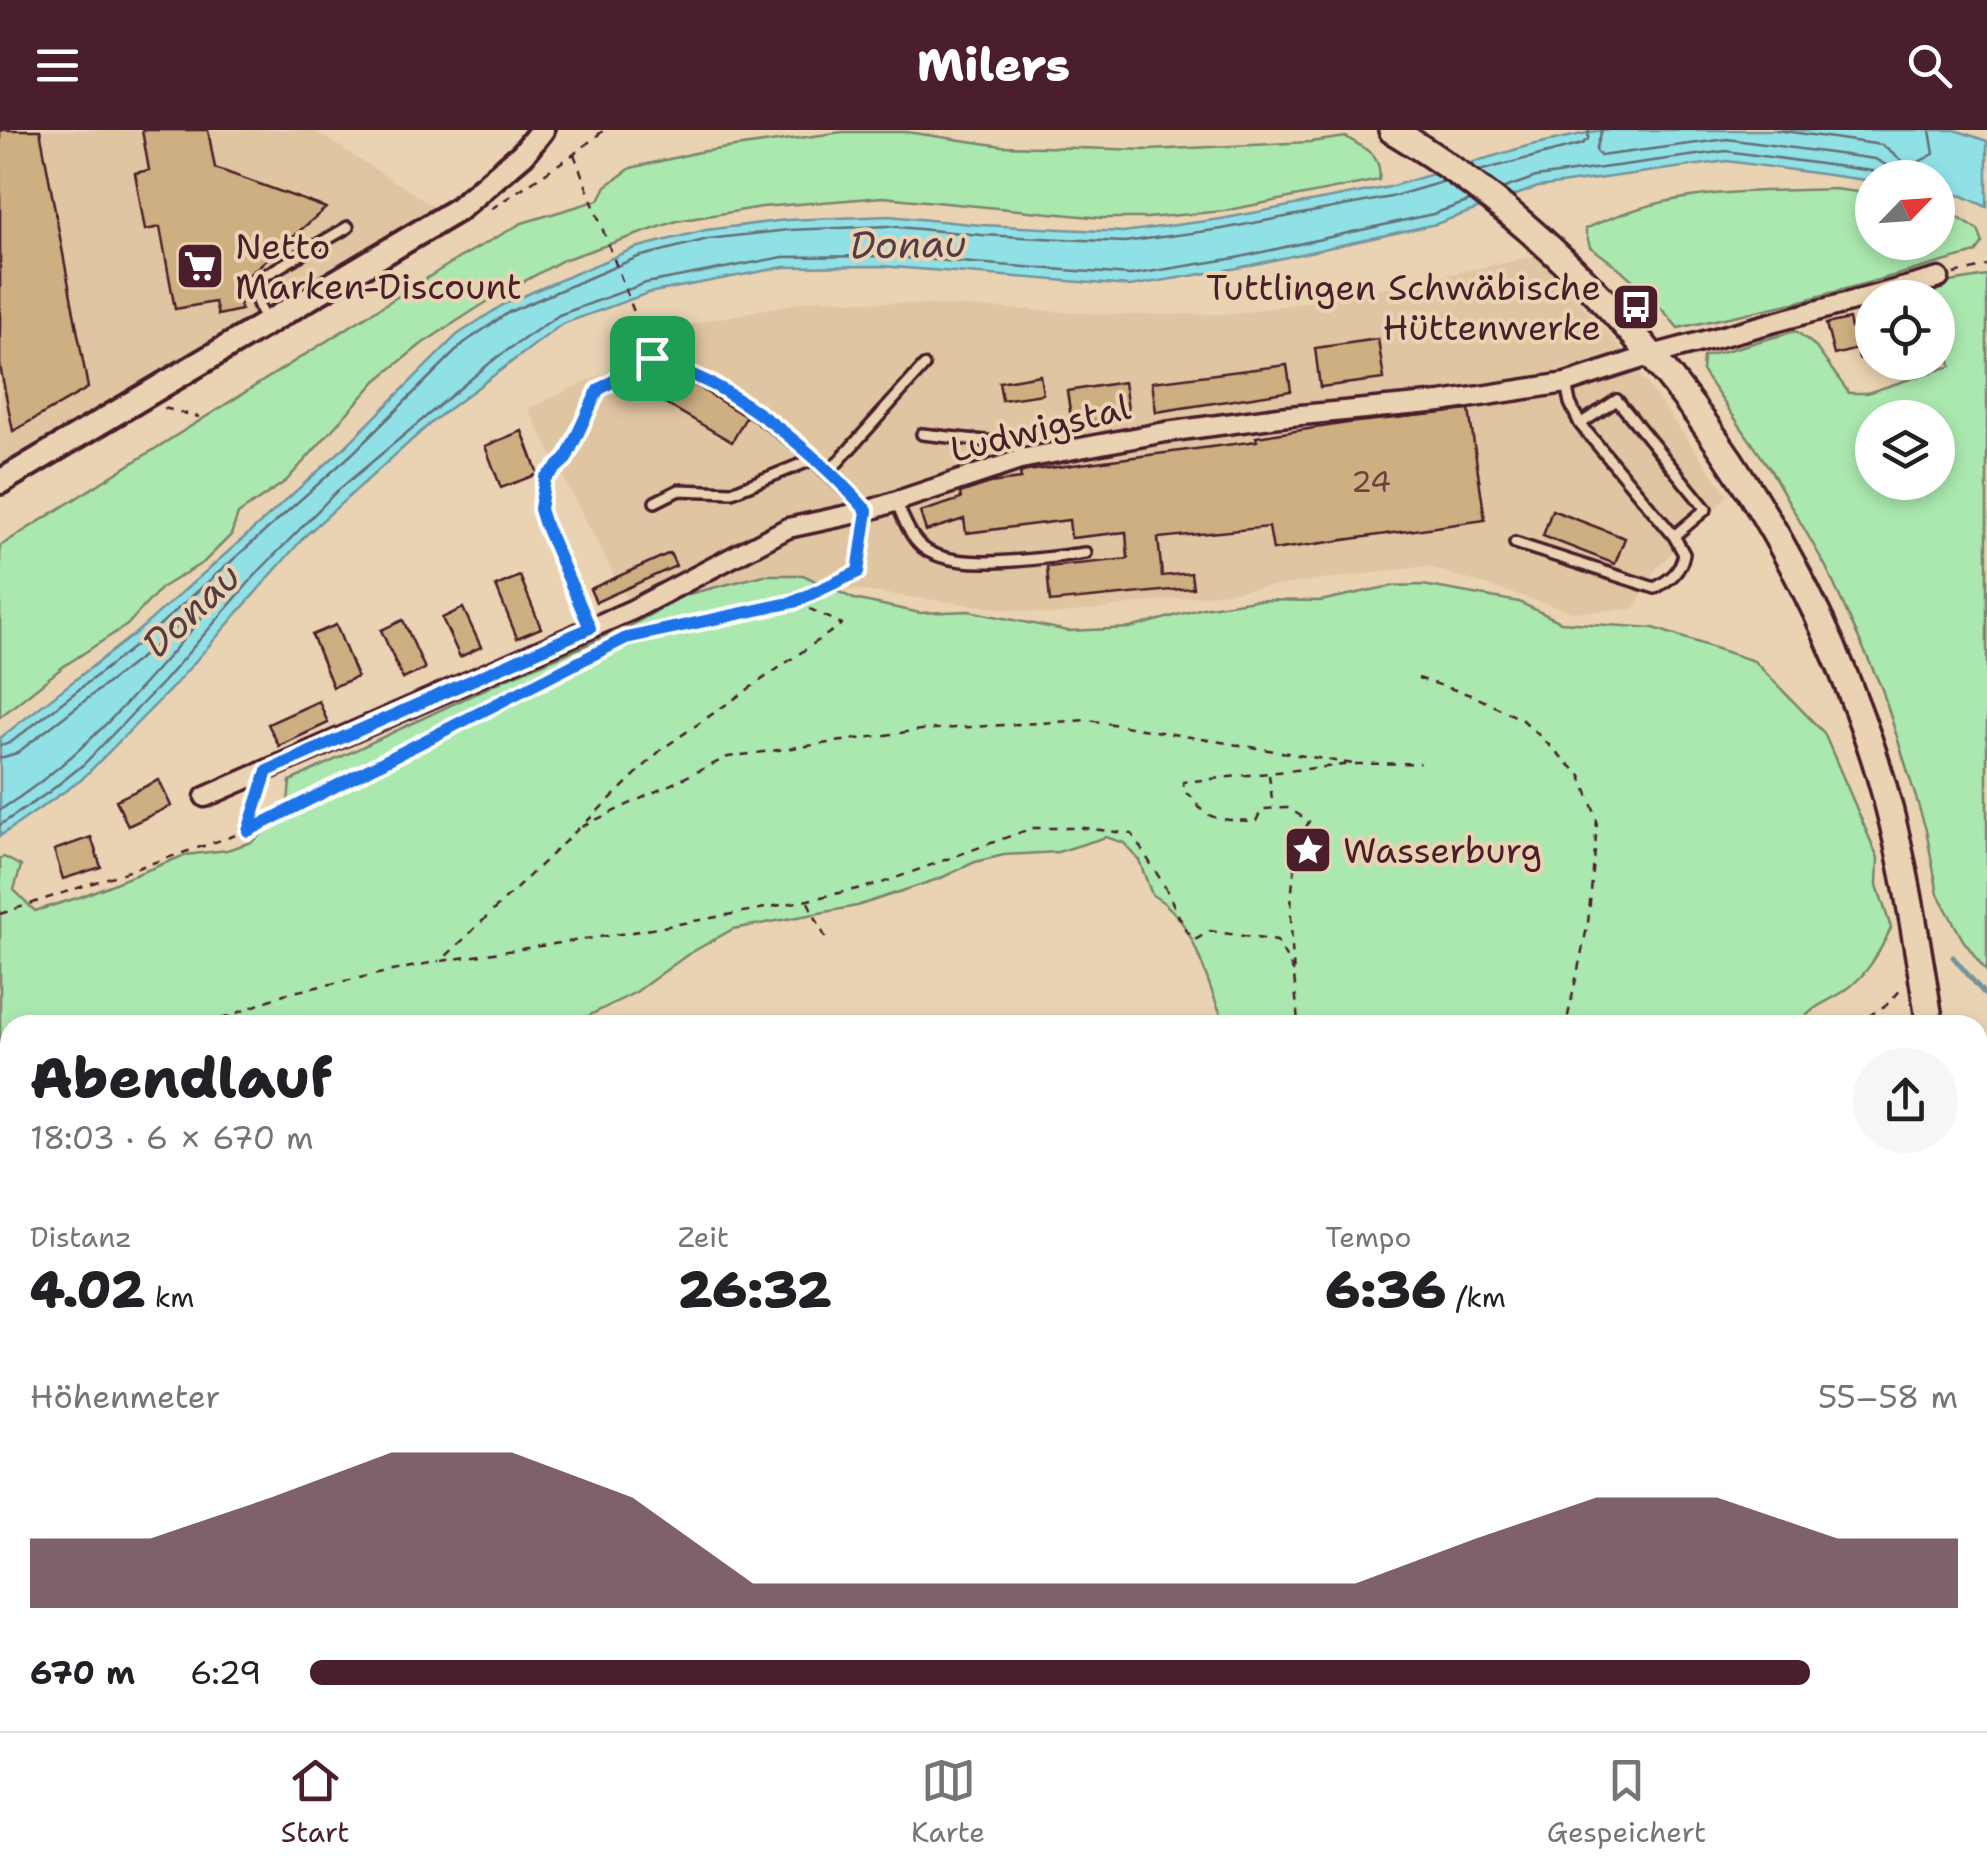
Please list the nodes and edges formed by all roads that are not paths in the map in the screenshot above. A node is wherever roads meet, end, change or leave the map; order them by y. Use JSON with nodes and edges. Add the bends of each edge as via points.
{"nodes":[{"id":1,"x":542,"y":130,"type":"edge"},
{"id":2,"x":1400,"y":135,"type":"edge"},
{"id":3,"x":348,"y":226,"type":"dead end"},
{"id":4,"x":1939,"y":278,"type":"road end"},
{"id":5,"x":266,"y":324,"type":"junction"},
{"id":6,"x":646,"y":344,"type":"road end"},
{"id":7,"x":1652,"y":355,"type":"junction"},
{"id":8,"x":924,"y":366,"type":"dead end"},
{"id":9,"x":1566,"y":382,"type":"junction"},
{"id":10,"x":1580,"y":424,"type":"junction"},
{"id":11,"x":922,"y":434,"type":"dead end"},
{"id":12,"x":1026,"y":458,"type":"junction"},
{"id":13,"x":814,"y":459,"type":"junction"},
{"id":14,"x":829,"y":472,"type":"junction"},
{"id":15,"x":0,"y":482,"type":"edge"},
{"id":16,"x":896,"y":501,"type":"junction"},
{"id":17,"x":655,"y":502,"type":"dead end"},
{"id":18,"x":867,"y":511,"type":"junction"},
{"id":19,"x":544,"y":522,"type":"road end"},
{"id":20,"x":1674,"y":536,"type":"junction"},
{"id":21,"x":1516,"y":543,"type":"dead end"},
{"id":22,"x":1086,"y":554,"type":"dead end"},
{"id":23,"x":590,"y":628,"type":"junction"},
{"id":24,"x":205,"y":797,"type":"dead end"},
{"id":25,"x":1928,"y":1015,"type":"edge"}],
"edges":[{"from":1,"to":5,"type":"street","via":[[456,210]]},
{"from":2,"to":7,"type":"main road","via":[[1548,249]]},
{"from":3,"to":5,"type":"lane","via":[[262,277],[257,300]]},
{"from":4,"to":7,"type":"street","name":"Ludwigstal"},
{"from":5,"to":15,"type":"street"},
{"from":6,"to":13,"type":"lane","via":[[652,358],[722,390]]},
{"from":7,"to":9,"type":"street","name":"Ludwigstal"},
{"from":7,"to":25,"type":"main road","via":[[1765,516],[1824,629],[1871,748],[1903,862]]},
{"from":8,"to":14,"type":"lane"},
{"from":9,"to":10,"type":"lane"},
{"from":9,"to":12,"type":"street","name":"Ludwigstal","via":[[1166,432]]},
{"from":10,"to":20,"type":"lane"},
{"from":10,"to":20,"type":"lane","via":[[1616,400],[1706,509]]},
{"from":11,"to":12,"type":"lane","via":[[1012,444]]},
{"from":12,"to":16,"type":"street","name":"Ludwigstal"},
{"from":13,"to":14,"type":"lane"},
{"from":13,"to":17,"type":"lane","via":[[732,492],[679,490]]},
{"from":14,"to":18,"type":"lane"},
{"from":16,"to":18,"type":"street","name":"Ludwigstal"},
{"from":16,"to":22,"type":"lane","via":[[920,546],[942,556],[980,561]]},
{"from":18,"to":23,"type":"street","name":"Ludwigstal","via":[[788,528]]},
{"from":19,"to":23,"type":"lane"},
{"from":20,"to":21,"type":"lane","via":[[1682,565],[1655,588]]},
{"from":23,"to":24,"type":"street","name":"Ludwigstal"}]}
